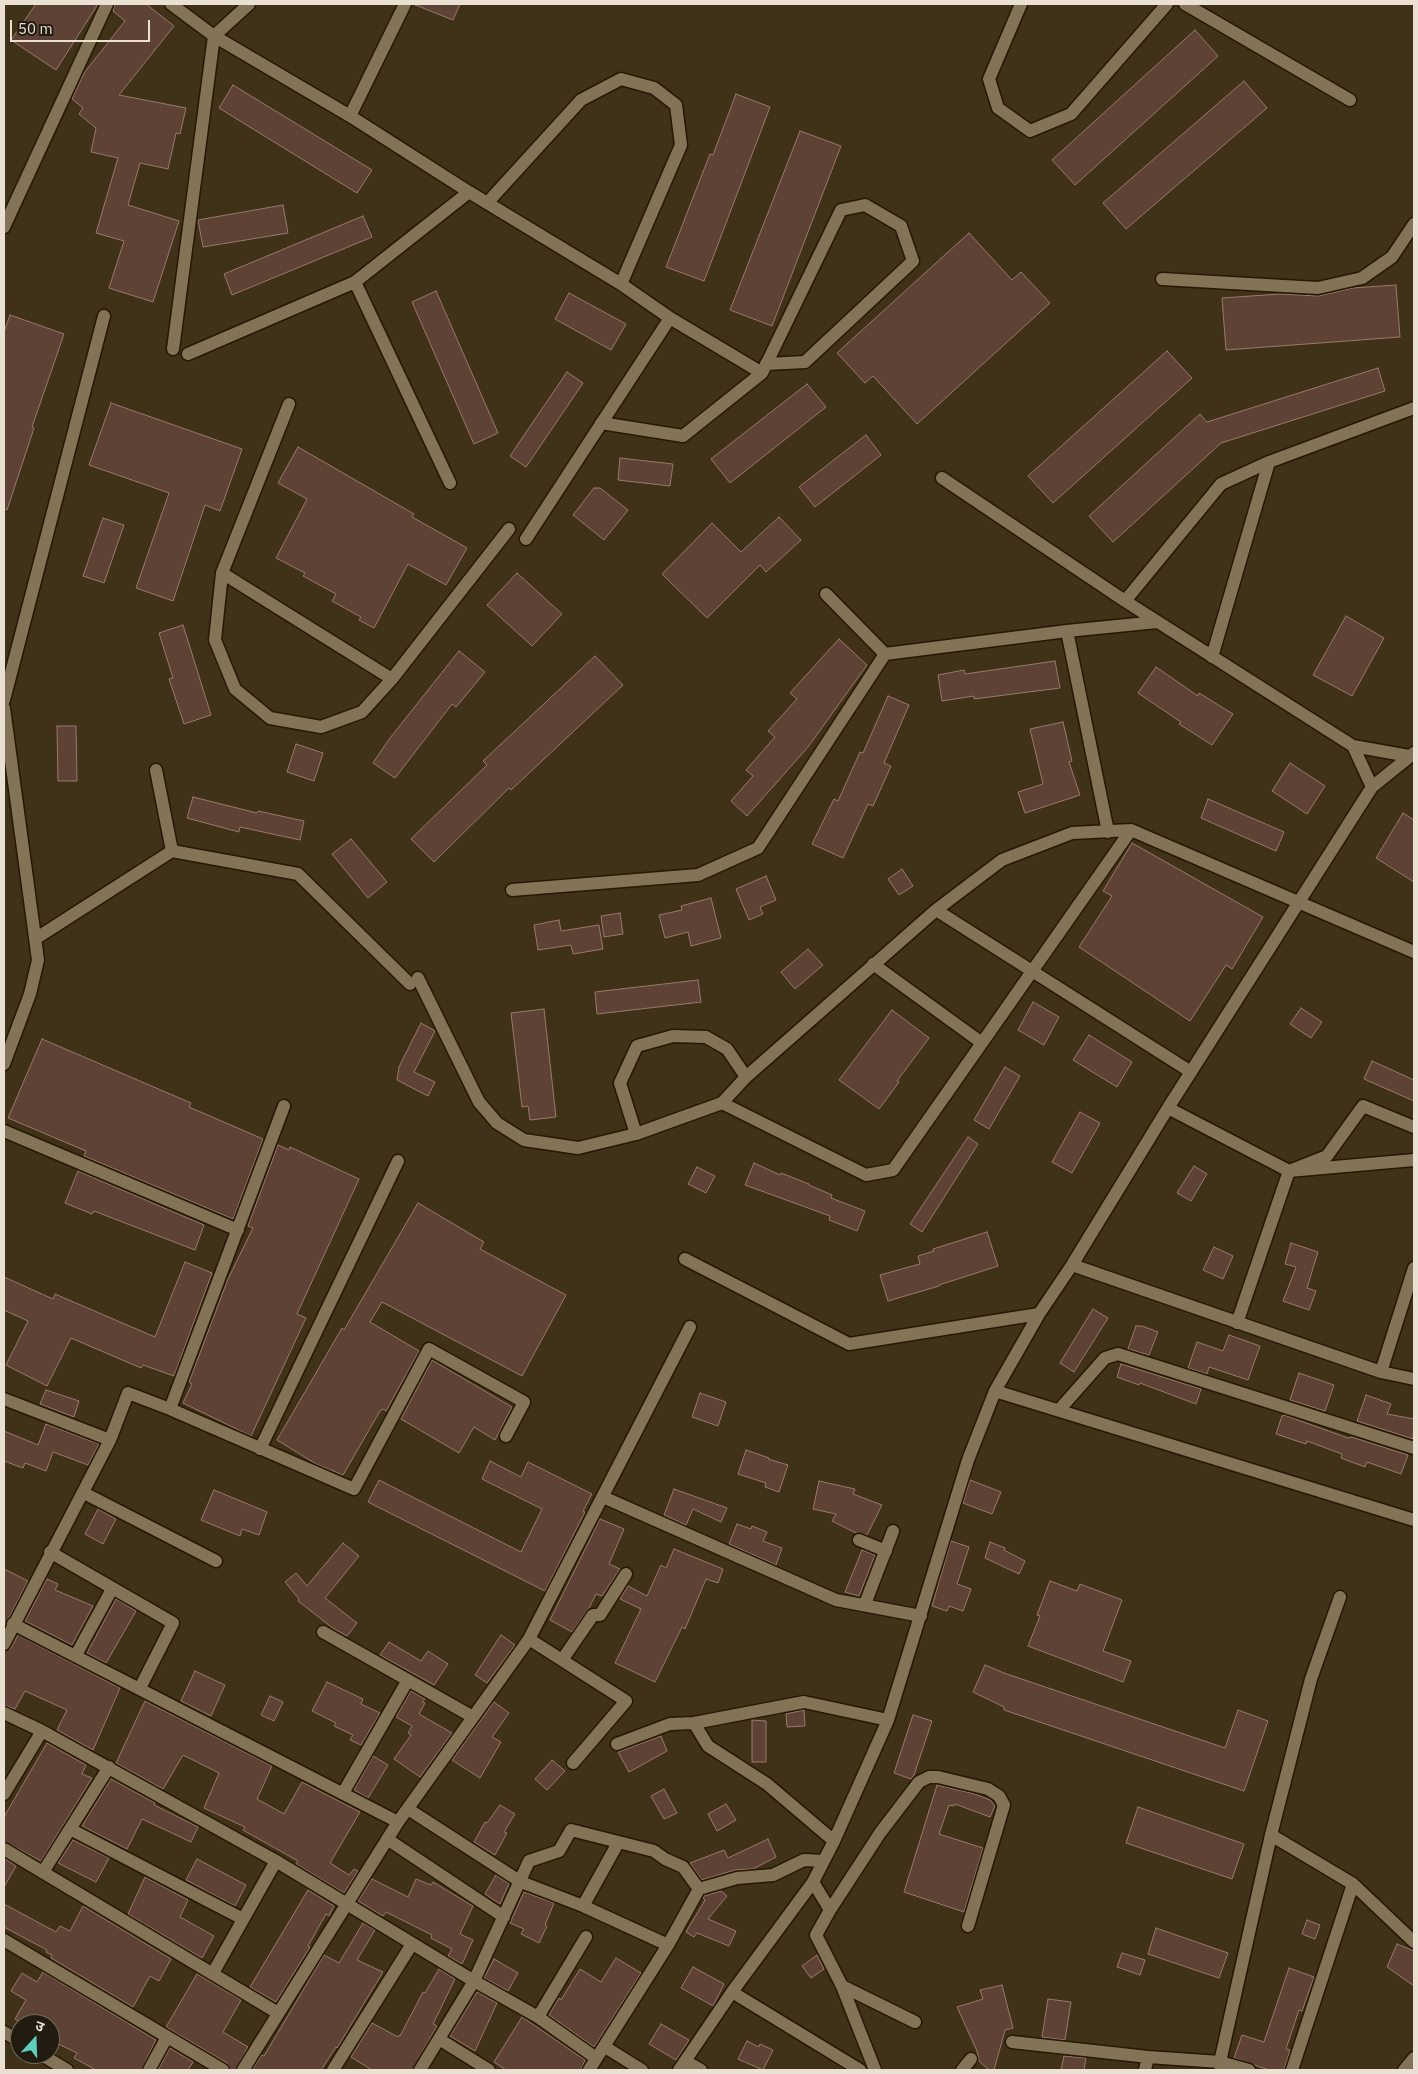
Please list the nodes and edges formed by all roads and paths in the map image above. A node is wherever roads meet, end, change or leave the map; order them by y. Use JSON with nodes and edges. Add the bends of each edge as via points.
{"nodes":[{"id":1,"x":107,"y":4,"type":"edge"},
{"id":2,"x":171,"y":4,"type":"edge"},
{"id":3,"x":249,"y":4,"type":"edge"},
{"id":4,"x":405,"y":4,"type":"edge"},
{"id":5,"x":1021,"y":4,"type":"edge"},
{"id":6,"x":1167,"y":4,"type":"edge"},
{"id":7,"x":1185,"y":4,"type":"edge"},
{"id":8,"x":214,"y":36,"type":"junction"},
{"id":9,"x":1350,"y":100,"type":"dead end"},
{"id":10,"x":350,"y":116,"type":"junction"},
{"id":11,"x":469,"y":192,"type":"junction"},
{"id":12,"x":488,"y":202,"type":"junction"},
{"id":13,"x":1414,"y":224,"type":"edge"},
{"id":14,"x":4,"y":227,"type":"edge"},
{"id":15,"x":1162,"y":279,"type":"dead end"},
{"id":16,"x":355,"y":282,"type":"junction"},
{"id":17,"x":621,"y":284,"type":"junction"},
{"id":18,"x":104,"y":316,"type":"dead end"},
{"id":19,"x":670,"y":318,"type":"junction"},
{"id":20,"x":174,"y":349,"type":"dead end"},
{"id":21,"x":188,"y":354,"type":"dead end"},
{"id":22,"x":764,"y":368,"type":"junction"},
{"id":23,"x":289,"y":404,"type":"dead end"},
{"id":24,"x":1414,"y":408,"type":"edge"},
{"id":25,"x":601,"y":423,"type":"junction"},
{"id":26,"x":1269,"y":462,"type":"junction"},
{"id":27,"x":942,"y":478,"type":"dead end"},
{"id":28,"x":450,"y":483,"type":"dead end"},
{"id":29,"x":510,"y":529,"type":"dead end"},
{"id":30,"x":526,"y":539,"type":"dead end"},
{"id":31,"x":222,"y":573,"type":"junction"},
{"id":32,"x":826,"y":594,"type":"dead end"},
{"id":33,"x":1125,"y":601,"type":"junction"},
{"id":34,"x":1157,"y":622,"type":"junction"},
{"id":35,"x":1067,"y":630,"type":"junction"},
{"id":36,"x":884,"y":654,"type":"junction"},
{"id":37,"x":1212,"y":657,"type":"junction"},
{"id":38,"x":392,"y":679,"type":"junction"},
{"id":39,"x":4,"y":700,"type":"edge"},
{"id":40,"x":4,"y":708,"type":"edge"},
{"id":41,"x":1353,"y":746,"type":"junction"},
{"id":42,"x":1412,"y":754,"type":"edge"},
{"id":43,"x":156,"y":770,"type":"dead end"},
{"id":44,"x":1372,"y":787,"type":"junction"},
{"id":45,"x":1131,"y":830,"type":"junction"},
{"id":46,"x":1108,"y":832,"type":"junction"},
{"id":47,"x":172,"y":851,"type":"junction"},
{"id":48,"x":512,"y":890,"type":"dead end"},
{"id":49,"x":1300,"y":903,"type":"junction"},
{"id":50,"x":936,"y":910,"type":"junction"},
{"id":51,"x":35,"y":939,"type":"junction"},
{"id":52,"x":1414,"y":952,"type":"edge"},
{"id":53,"x":873,"y":964,"type":"junction"},
{"id":54,"x":1032,"y":970,"type":"junction"},
{"id":55,"x":982,"y":1043,"type":"junction"},
{"id":56,"x":4,"y":1064,"type":"edge"},
{"id":57,"x":1191,"y":1072,"type":"junction"},
{"id":58,"x":746,"y":1077,"type":"junction"},
{"id":59,"x":722,"y":1103,"type":"junction"},
{"id":60,"x":284,"y":1106,"type":"dead end"},
{"id":61,"x":1168,"y":1108,"type":"junction"},
{"id":62,"x":1414,"y":1127,"type":"edge"},
{"id":63,"x":4,"y":1131,"type":"edge"},
{"id":64,"x":636,"y":1134,"type":"junction"},
{"id":65,"x":1414,"y":1160,"type":"edge"},
{"id":66,"x":398,"y":1161,"type":"dead end"},
{"id":67,"x":1289,"y":1171,"type":"junction"},
{"id":68,"x":238,"y":1230,"type":"junction"},
{"id":69,"x":685,"y":1259,"type":"dead end"},
{"id":70,"x":1072,"y":1265,"type":"junction"},
{"id":71,"x":1414,"y":1268,"type":"edge"},
{"id":72,"x":1039,"y":1314,"type":"junction"},
{"id":73,"x":1237,"y":1323,"type":"junction"},
{"id":74,"x":690,"y":1326,"type":"dead end"},
{"id":75,"x":1381,"y":1372,"type":"junction"},
{"id":76,"x":1414,"y":1379,"type":"edge"},
{"id":77,"x":995,"y":1391,"type":"junction"},
{"id":78,"x":4,"y":1399,"type":"edge"},
{"id":79,"x":170,"y":1409,"type":"junction"},
{"id":80,"x":1059,"y":1410,"type":"junction"},
{"id":81,"x":506,"y":1436,"type":"dead end"},
{"id":82,"x":110,"y":1440,"type":"junction"},
{"id":83,"x":1414,"y":1448,"type":"edge"},
{"id":84,"x":260,"y":1449,"type":"junction"},
{"id":85,"x":84,"y":1493,"type":"junction"},
{"id":86,"x":603,"y":1497,"type":"junction"},
{"id":87,"x":1414,"y":1520,"type":"edge"},
{"id":88,"x":893,"y":1531,"type":"dead end"},
{"id":89,"x":859,"y":1540,"type":"dead end"},
{"id":90,"x":886,"y":1550,"type":"junction"},
{"id":91,"x":50,"y":1552,"type":"junction"},
{"id":92,"x":216,"y":1561,"type":"dead end"},
{"id":93,"x":626,"y":1574,"type":"dead end"},
{"id":94,"x":112,"y":1589,"type":"junction"},
{"id":95,"x":1340,"y":1597,"type":"dead end"},
{"id":96,"x":865,"y":1604,"type":"junction"},
{"id":97,"x":921,"y":1616,"type":"junction"},
{"id":98,"x":13,"y":1624,"type":"junction"},
{"id":99,"x":323,"y":1632,"type":"dead end"},
{"id":100,"x":529,"y":1639,"type":"junction"},
{"id":101,"x":4,"y":1644,"type":"edge"},
{"id":102,"x":76,"y":1654,"type":"junction"},
{"id":103,"x":562,"y":1660,"type":"junction"},
{"id":104,"x":408,"y":1680,"type":"junction"},
{"id":105,"x":140,"y":1688,"type":"junction"},
{"id":106,"x":4,"y":1713,"type":"edge"},
{"id":107,"x":473,"y":1717,"type":"junction"},
{"id":108,"x":888,"y":1720,"type":"junction"},
{"id":109,"x":694,"y":1722,"type":"junction"},
{"id":110,"x":42,"y":1731,"type":"junction"},
{"id":111,"x":616,"y":1744,"type":"dead end"},
{"id":112,"x":573,"y":1763,"type":"dead end"},
{"id":113,"x":108,"y":1767,"type":"junction"},
{"id":114,"x":344,"y":1793,"type":"junction"},
{"id":115,"x":4,"y":1794,"type":"edge"},
{"id":116,"x":408,"y":1809,"type":"junction"},
{"id":117,"x":398,"y":1822,"type":"junction"},
{"id":118,"x":70,"y":1829,"type":"junction"},
{"id":119,"x":1272,"y":1835,"type":"junction"},
{"id":120,"x":387,"y":1839,"type":"junction"},
{"id":121,"x":834,"y":1841,"type":"junction"},
{"id":122,"x":618,"y":1843,"type":"junction"},
{"id":123,"x":4,"y":1849,"type":"edge"},
{"id":124,"x":276,"y":1861,"type":"junction"},
{"id":125,"x":823,"y":1861,"type":"junction"},
{"id":126,"x":43,"y":1872,"type":"junction"},
{"id":127,"x":521,"y":1882,"type":"junction"},
{"id":128,"x":813,"y":1882,"type":"junction"},
{"id":129,"x":1353,"y":1884,"type":"junction"},
{"id":130,"x":699,"y":1889,"type":"junction"},
{"id":131,"x":346,"y":1903,"type":"junction"},
{"id":132,"x":583,"y":1906,"type":"junction"},
{"id":133,"x":830,"y":1910,"type":"junction"},
{"id":134,"x":504,"y":1917,"type":"junction"},
{"id":135,"x":243,"y":1919,"type":"junction"},
{"id":136,"x":968,"y":1926,"type":"dead end"},
{"id":137,"x":586,"y":1937,"type":"dead end"},
{"id":138,"x":4,"y":1940,"type":"edge"},
{"id":139,"x":1414,"y":1942,"type":"edge"},
{"id":140,"x":412,"y":1944,"type":"junction"},
{"id":141,"x":668,"y":1945,"type":"junction"},
{"id":142,"x":213,"y":1973,"type":"junction"},
{"id":143,"x":474,"y":1981,"type":"junction"},
{"id":144,"x":842,"y":1986,"type":"junction"},
{"id":145,"x":732,"y":1992,"type":"junction"},
{"id":146,"x":278,"y":2013,"type":"junction"},
{"id":147,"x":538,"y":2017,"type":"junction"},
{"id":148,"x":915,"y":2022,"type":"dead end"},
{"id":149,"x":167,"y":2037,"type":"junction"},
{"id":150,"x":439,"y":2039,"type":"junction"},
{"id":151,"x":1012,"y":2042,"type":"dead end"},
{"id":152,"x":605,"y":2047,"type":"junction"},
{"id":153,"x":1148,"y":2056,"type":"junction"},
{"id":154,"x":596,"y":2058,"type":"junction"},
{"id":155,"x":1414,"y":2058,"type":"edge"},
{"id":156,"x":971,"y":2059,"type":"dead end"},
{"id":157,"x":682,"y":2066,"type":"edge"},
{"id":158,"x":1220,"y":2066,"type":"edge"},
{"id":159,"x":149,"y":2070,"type":"edge"},
{"id":160,"x":223,"y":2070,"type":"edge"},
{"id":161,"x":243,"y":2070,"type":"edge"},
{"id":162,"x":333,"y":2070,"type":"edge"},
{"id":163,"x":420,"y":2070,"type":"edge"},
{"id":164,"x":489,"y":2070,"type":"edge"},
{"id":165,"x":589,"y":2070,"type":"edge"},
{"id":166,"x":642,"y":2070,"type":"edge"},
{"id":167,"x":701,"y":2070,"type":"edge"},
{"id":168,"x":860,"y":2070,"type":"edge"},
{"id":169,"x":875,"y":2070,"type":"edge"},
{"id":170,"x":962,"y":2070,"type":"edge"},
{"id":171,"x":1145,"y":2070,"type":"edge"},
{"id":172,"x":1249,"y":2070,"type":"edge"},
{"id":173,"x":1292,"y":2070,"type":"edge"},
{"id":174,"x":1404,"y":2070,"type":"edge"}],
"edges":[{"from":1,"to":14,"type":"street"},
{"from":2,"to":8,"type":"street"},
{"from":3,"to":8,"type":"street"},
{"from":4,"to":10,"type":"street"},
{"from":5,"to":6,"type":"street","via":[[989,79],[998,108],[1030,131],[1071,114]]},
{"from":7,"to":9,"type":"street"},
{"from":8,"to":10,"type":"street"},
{"from":8,"to":20,"type":"street"},
{"from":10,"to":11,"type":"street"},
{"from":11,"to":12,"type":"street"},
{"from":11,"to":16,"type":"street"},
{"from":12,"to":17,"type":"street"},
{"from":12,"to":17,"type":"street","via":[[581,100],[622,79],[654,88],[676,105],[681,145]]},
{"from":13,"to":15,"type":"street","via":[[1392,257],[1362,278],[1318,288]]},
{"from":16,"to":21,"type":"street"},
{"from":16,"to":28,"type":"street"},
{"from":17,"to":19,"type":"street"},
{"from":18,"to":39,"type":"street"},
{"from":19,"to":22,"type":"street"},
{"from":19,"to":25,"type":"street"},
{"from":22,"to":22,"type":"street","via":[[805,362],[913,262],[901,226],[865,205],[841,210]]},
{"from":22,"to":25,"type":"street","via":[[683,436]]},
{"from":23,"to":31,"type":"street"},
{"from":24,"to":26,"type":"street"},
{"from":25,"to":30,"type":"street"},
{"from":26,"to":33,"type":"street","via":[[1221,484]]},
{"from":26,"to":37,"type":"street"},
{"from":27,"to":33,"type":"street"},
{"from":29,"to":38,"type":"street"},
{"from":31,"to":38,"type":"street"},
{"from":31,"to":38,"type":"street","via":[[215,640],[234,689],[270,718],[321,727],[362,712]]},
{"from":32,"to":36,"type":"street"},
{"from":33,"to":34,"type":"street"},
{"from":34,"to":35,"type":"street"},
{"from":34,"to":37,"type":"street"},
{"from":35,"to":36,"type":"street"},
{"from":35,"to":46,"type":"street"},
{"from":36,"to":48,"type":"street","via":[[758,848],[698,876]]},
{"from":37,"to":41,"type":"street"},
{"from":40,"to":51,"type":"street"},
{"from":41,"to":42,"type":"street"},
{"from":41,"to":44,"type":"street"},
{"from":42,"to":44,"type":"street"},
{"from":43,"to":47,"type":"street"},
{"from":44,"to":49,"type":"street"},
{"from":45,"to":46,"type":"street"},
{"from":45,"to":49,"type":"street"},
{"from":45,"to":54,"type":"street"},
{"from":46,"to":50,"type":"street","via":[[1072,833],[1002,860]]},
{"from":47,"to":51,"type":"street"},
{"from":47,"to":64,"type":"street","via":[[298,874],[414,981],[479,1102],[497,1123],[524,1140],[578,1148]]},
{"from":49,"to":52,"type":"street"},
{"from":49,"to":57,"type":"street"},
{"from":50,"to":53,"type":"street"},
{"from":50,"to":54,"type":"street"},
{"from":51,"to":56,"type":"street","via":[[38,960],[30,994]]},
{"from":53,"to":55,"type":"street"},
{"from":53,"to":58,"type":"street"},
{"from":54,"to":55,"type":"street"},
{"from":54,"to":57,"type":"street"},
{"from":55,"to":59,"type":"street","via":[[893,1170],[866,1175]]},
{"from":57,"to":61,"type":"street"},
{"from":58,"to":59,"type":"street"},
{"from":58,"to":64,"type":"street","via":[[727,1049],[706,1037],[673,1036],[637,1046],[620,1083]]},
{"from":59,"to":64,"type":"street"},
{"from":60,"to":68,"type":"street"},
{"from":61,"to":67,"type":"street"},
{"from":61,"to":70,"type":"street"},
{"from":62,"to":67,"type":"street","via":[[1363,1106],[1327,1156]]},
{"from":63,"to":68,"type":"street"},
{"from":65,"to":67,"type":"street"},
{"from":66,"to":84,"type":"street"},
{"from":67,"to":73,"type":"street"},
{"from":68,"to":79,"type":"street"},
{"from":69,"to":72,"type":"street","via":[[849,1344]]},
{"from":70,"to":72,"type":"street"},
{"from":70,"to":73,"type":"street"},
{"from":71,"to":75,"type":"street"},
{"from":72,"to":77,"type":"street"},
{"from":73,"to":75,"type":"street"},
{"from":74,"to":86,"type":"street"},
{"from":75,"to":76,"type":"street"},
{"from":77,"to":80,"type":"street"},
{"from":77,"to":97,"type":"street","via":[[968,1460]]},
{"from":78,"to":82,"type":"street"},
{"from":79,"to":82,"type":"street","via":[[128,1393]]},
{"from":79,"to":84,"type":"street"},
{"from":80,"to":83,"type":"street","via":[[1105,1358],[1118,1354]]},
{"from":80,"to":87,"type":"street"},
{"from":81,"to":84,"type":"street","via":[[524,1402],[429,1349],[354,1489]]},
{"from":82,"to":85,"type":"street"},
{"from":85,"to":91,"type":"street"},
{"from":85,"to":92,"type":"street"},
{"from":86,"to":96,"type":"street","via":[[836,1600]]},
{"from":86,"to":100,"type":"street"},
{"from":88,"to":90,"type":"street"},
{"from":89,"to":90,"type":"street"},
{"from":90,"to":96,"type":"street"},
{"from":91,"to":94,"type":"street"},
{"from":91,"to":98,"type":"street"},
{"from":93,"to":103,"type":"street","via":[[600,1615],[593,1615]]},
{"from":94,"to":102,"type":"street"},
{"from":94,"to":105,"type":"street","via":[[173,1624]]},
{"from":95,"to":119,"type":"street","via":[[1311,1679]]},
{"from":96,"to":97,"type":"street"},
{"from":97,"to":108,"type":"street"},
{"from":98,"to":101,"type":"street"},
{"from":98,"to":102,"type":"street"},
{"from":99,"to":104,"type":"street"},
{"from":100,"to":103,"type":"street"},
{"from":100,"to":107,"type":"street"},
{"from":102,"to":105,"type":"street"},
{"from":103,"to":112,"type":"street","via":[[626,1701]]},
{"from":104,"to":107,"type":"street"},
{"from":104,"to":114,"type":"street"},
{"from":105,"to":114,"type":"street"},
{"from":106,"to":110,"type":"street"},
{"from":107,"to":116,"type":"street"},
{"from":108,"to":109,"type":"street","via":[[804,1702]]},
{"from":108,"to":121,"type":"street"},
{"from":109,"to":111,"type":"street","via":[[670,1724]]},
{"from":109,"to":121,"type":"street","via":[[708,1746],[767,1784]]},
{"from":110,"to":113,"type":"street"},
{"from":110,"to":115,"type":"street"},
{"from":113,"to":118,"type":"street"},
{"from":113,"to":124,"type":"street"},
{"from":114,"to":117,"type":"street"},
{"from":116,"to":117,"type":"street"},
{"from":116,"to":127,"type":"street"},
{"from":117,"to":120,"type":"street"},
{"from":118,"to":126,"type":"street"},
{"from":118,"to":135,"type":"street"},
{"from":119,"to":129,"type":"street"},
{"from":119,"to":158,"type":"street"},
{"from":120,"to":131,"type":"street"},
{"from":120,"to":134,"type":"street"},
{"from":121,"to":125,"type":"street"},
{"from":122,"to":127,"type":"street","via":[[572,1830],[559,1851],[529,1861]]},
{"from":122,"to":130,"type":"street","via":[[654,1851],[682,1867]]},
{"from":122,"to":132,"type":"street"},
{"from":123,"to":126,"type":"street"},
{"from":124,"to":131,"type":"street"},
{"from":124,"to":135,"type":"street"},
{"from":125,"to":128,"type":"street"},
{"from":125,"to":130,"type":"street","via":[[804,1860],[773,1875],[737,1878]]},
{"from":126,"to":142,"type":"street"},
{"from":127,"to":132,"type":"street"},
{"from":127,"to":134,"type":"street"},
{"from":128,"to":133,"type":"street"},
{"from":128,"to":145,"type":"street"},
{"from":129,"to":139,"type":"street"},
{"from":129,"to":173,"type":"street"},
{"from":130,"to":141,"type":"street"},
{"from":131,"to":140,"type":"street"},
{"from":131,"to":146,"type":"street"},
{"from":132,"to":141,"type":"street"},
{"from":133,"to":136,"type":"street","via":[[880,1833],[919,1782],[929,1776],[938,1776],[988,1789],[999,1796],[1004,1805]]},
{"from":133,"to":144,"type":"street","via":[[816,1935]]},
{"from":134,"to":143,"type":"street"},
{"from":135,"to":142,"type":"street"},
{"from":137,"to":147,"type":"street"},
{"from":138,"to":149,"type":"street"},
{"from":140,"to":143,"type":"street"},
{"from":140,"to":162,"type":"street"},
{"from":141,"to":152,"type":"street"},
{"from":142,"to":146,"type":"street"},
{"from":143,"to":147,"type":"street"},
{"from":143,"to":150,"type":"street"},
{"from":144,"to":148,"type":"street"},
{"from":144,"to":169,"type":"street"},
{"from":145,"to":157,"type":"street"},
{"from":145,"to":168,"type":"street"},
{"from":146,"to":161,"type":"street"},
{"from":147,"to":154,"type":"street"},
{"from":149,"to":159,"type":"street"},
{"from":149,"to":160,"type":"street"},
{"from":150,"to":163,"type":"street"},
{"from":150,"to":164,"type":"street"},
{"from":151,"to":153,"type":"street"},
{"from":152,"to":154,"type":"street"},
{"from":152,"to":166,"type":"street"},
{"from":153,"to":158,"type":"street"},
{"from":153,"to":171,"type":"street"},
{"from":154,"to":165,"type":"street"},
{"from":155,"to":174,"type":"street"},
{"from":156,"to":170,"type":"street"},
{"from":157,"to":167,"type":"street"},
{"from":158,"to":172,"type":"street"}]}
